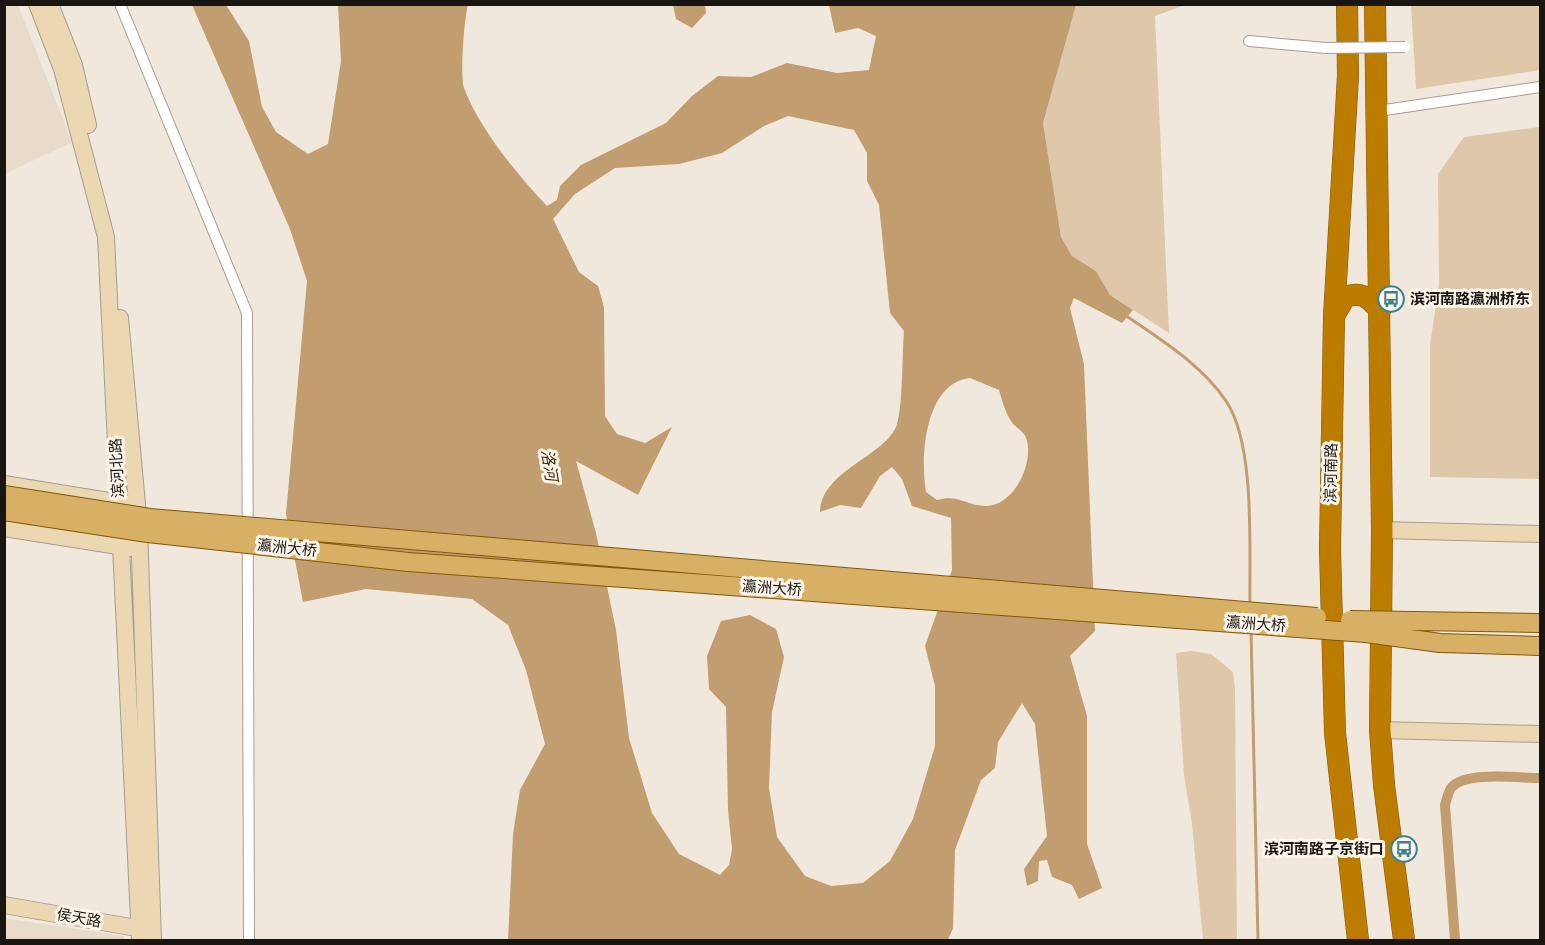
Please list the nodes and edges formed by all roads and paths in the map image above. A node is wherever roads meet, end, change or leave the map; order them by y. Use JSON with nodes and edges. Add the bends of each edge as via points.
{"nodes":[{"id":1,"x":37,"y":4,"type":"edge"},
{"id":2,"x":50,"y":4,"type":"edge"},
{"id":3,"x":120,"y":4,"type":"edge"},
{"id":4,"x":1347,"y":4,"type":"edge"},
{"id":5,"x":1375,"y":4,"type":"edge"},
{"id":6,"x":1249,"y":41,"type":"dead end"},
{"id":7,"x":1405,"y":47,"type":"dead end"},
{"id":8,"x":1540,"y":87,"type":"edge"},
{"id":9,"x":1378,"y":111,"type":"junction"},
{"id":10,"x":1380,"y":310,"type":"junction"},
{"id":11,"x":1334,"y":316,"type":"junction"},
{"id":12,"x":4,"y":484,"type":"edge"},
{"id":13,"x":4,"y":495,"type":"edge"},
{"id":14,"x":119,"y":503,"type":"junction"},
{"id":15,"x":137,"y":506,"type":"junction"},
{"id":16,"x":4,"y":511,"type":"edge"},
{"id":17,"x":4,"y":528,"type":"edge"},
{"id":18,"x":1382,"y":530,"type":"junction"},
{"id":19,"x":1540,"y":534,"type":"edge"},
{"id":20,"x":121,"y":547,"type":"junction"},
{"id":21,"x":140,"y":550,"type":"junction"},
{"id":22,"x":1540,"y":623,"type":"edge"},
{"id":23,"x":1540,"y":646,"type":"edge"},
{"id":24,"x":1380,"y":730,"type":"junction"},
{"id":25,"x":1540,"y":734,"type":"edge"},
{"id":26,"x":4,"y":895,"type":"edge"},
{"id":27,"x":4,"y":905,"type":"edge"},
{"id":28,"x":147,"y":930,"type":"edge"},
{"id":29,"x":249,"y":940,"type":"edge"},
{"id":30,"x":1358,"y":940,"type":"edge"},
{"id":31,"x":1404,"y":940,"type":"edge"}],
"edges":[{"from":1,"to":14,"type":"main road","name":"滨河北路","via":[[62,69],[106,237]]},
{"from":2,"to":15,"type":"main road","name":"滨河北路","via":[[74,66],[113,231]]},
{"from":3,"to":29,"type":"street","via":[[247,313]]},
{"from":4,"to":11,"type":"highway","name":"滨河南路","via":[[1348,76]]},
{"from":5,"to":9,"type":"highway"},
{"from":6,"to":7,"type":"street","bridge":true,"via":[[1326,48]]},
{"from":8,"to":9,"type":"street"},
{"from":9,"to":10,"type":"highway"},
{"from":10,"to":11,"type":"highway","via":[[1356,293],[1345,297]]},
{"from":10,"to":18,"type":"highway"},
{"from":11,"to":30,"type":"highway","name":"滨河南路","via":[[1330,549],[1335,733]]},
{"from":12,"to":14,"type":"main road"},
{"from":13,"to":22,"type":"main road","name":"瀛洲大桥","bridge":true,"via":[[150,518],[1365,621]]},
{"from":14,"to":15,"type":"main road"},
{"from":14,"to":20,"type":"main road","name":"滨河北路"},
{"from":15,"to":21,"type":"main road","name":"滨河北路"},
{"from":16,"to":23,"type":"main road","name":"瀛洲大桥","bridge":true,"via":[[148,533],[408,561],[1344,631],[1440,643]]},
{"from":17,"to":20,"type":"main road"},
{"from":18,"to":19,"type":"main road"},
{"from":18,"to":24,"type":"highway"},
{"from":20,"to":21,"type":"main road"},
{"from":20,"to":28,"type":"main road","name":"滨河北路"},
{"from":21,"to":28,"type":"main road","name":"滨河北路"},
{"from":24,"to":25,"type":"main road"},
{"from":24,"to":31,"type":"highway","via":[[1383,785]]},
{"from":26,"to":28,"type":"main road","name":"侯天路"},
{"from":27,"to":28,"type":"main road","name":"侯天路"}]}
